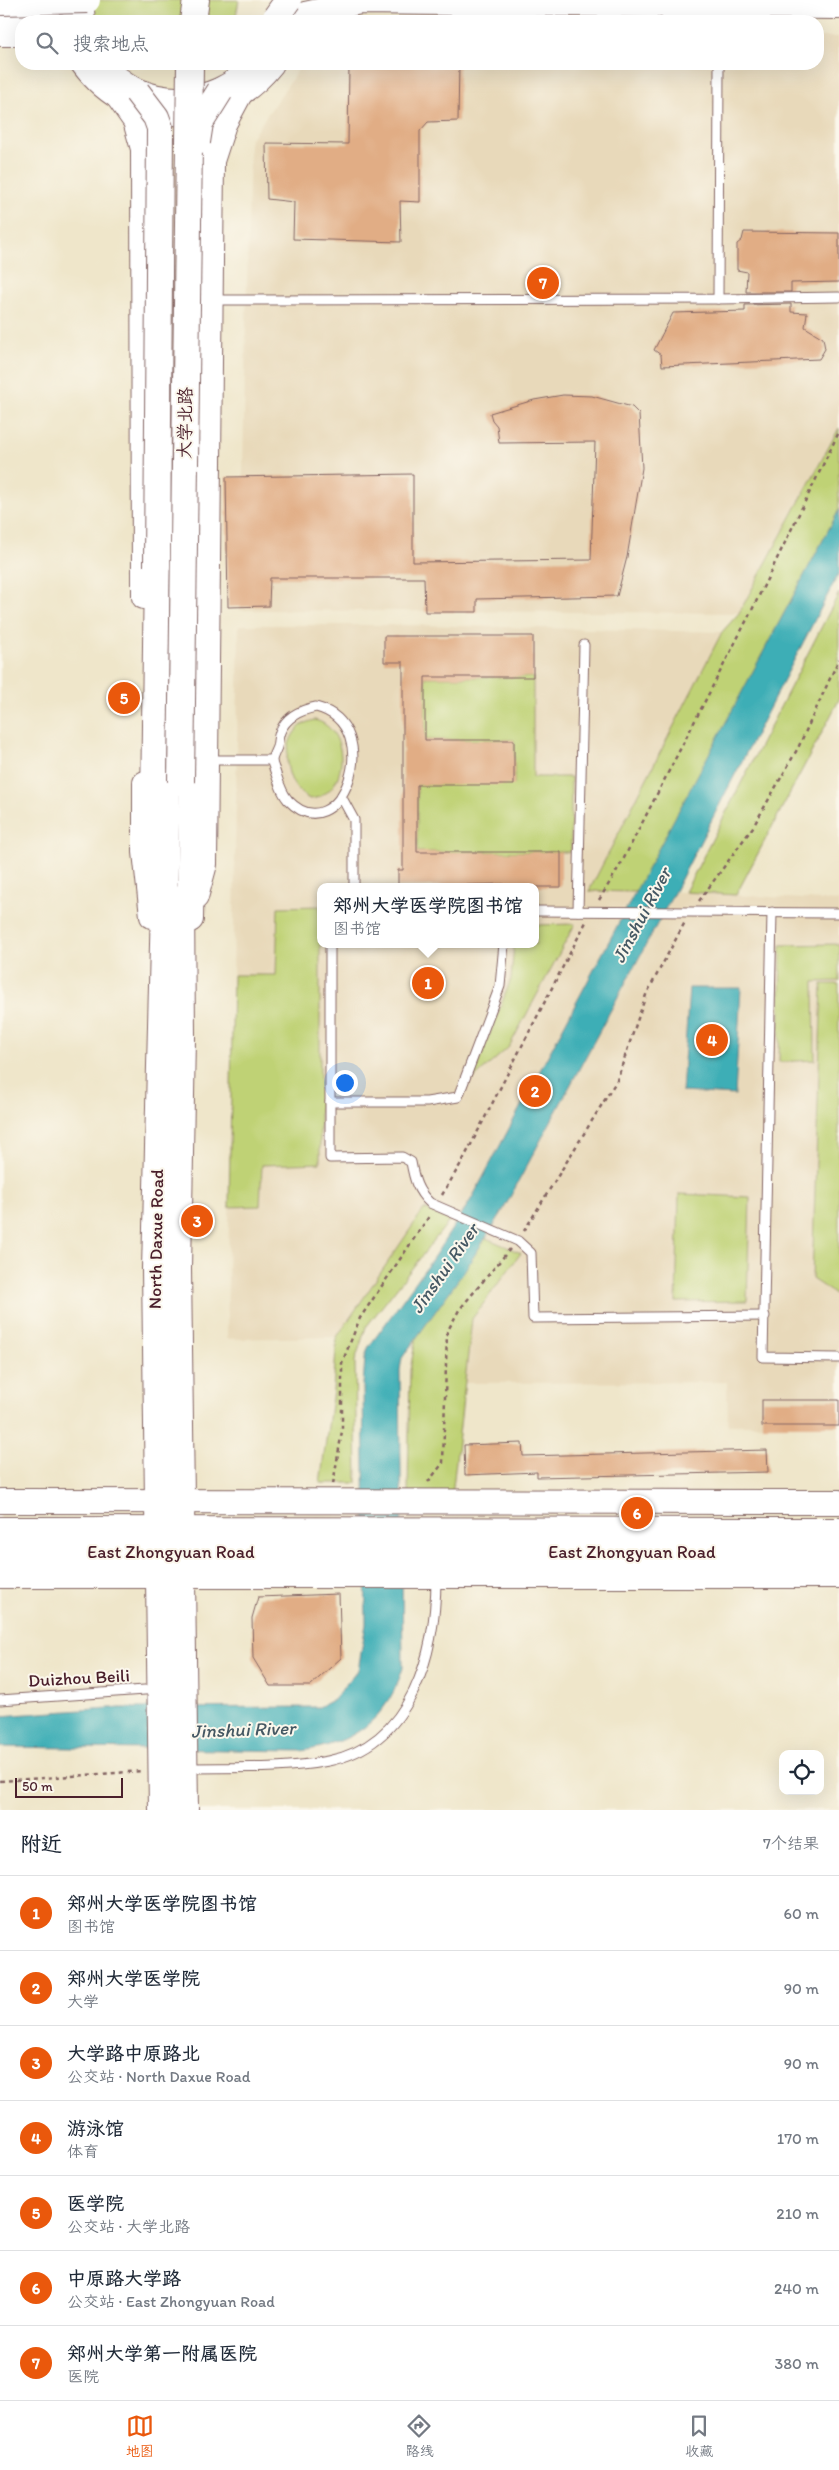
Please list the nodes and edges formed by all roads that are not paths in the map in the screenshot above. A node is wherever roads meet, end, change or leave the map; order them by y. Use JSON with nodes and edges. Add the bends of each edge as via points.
{"nodes":[{"id":1,"x":64,"y":0,"type":"edge"},
{"id":2,"x":80,"y":0,"type":"edge"},
{"id":3,"x":87,"y":0,"type":"edge"},
{"id":4,"x":180,"y":0,"type":"edge"},
{"id":5,"x":196,"y":0,"type":"edge"},
{"id":6,"x":0,"y":2,"type":"edge"},
{"id":7,"x":839,"y":7,"type":"edge"},
{"id":8,"x":285,"y":12,"type":"edge"},
{"id":9,"x":65,"y":15,"type":"edge"},
{"id":10,"x":81,"y":15,"type":"edge"},
{"id":11,"x":178,"y":15,"type":"edge"},
{"id":12,"x":194,"y":15,"type":"edge"},
{"id":13,"x":0,"y":20,"type":"edge"},
{"id":14,"x":15,"y":20,"type":"edge"},
{"id":15,"x":0,"y":38,"type":"edge"},
{"id":16,"x":15,"y":38,"type":"edge"},
{"id":17,"x":88,"y":70,"type":"edge"},
{"id":18,"x":108,"y":70,"type":"edge"},
{"id":19,"x":175,"y":70,"type":"edge"},
{"id":20,"x":190,"y":70,"type":"edge"},
{"id":21,"x":248,"y":70,"type":"edge"},
{"id":22,"x":267,"y":70,"type":"edge"},
{"id":23,"x":720,"y":70,"type":"edge"},
{"id":24,"x":128,"y":94,"type":"junction"},
{"id":25,"x":230,"y":94,"type":"junction"},
{"id":26,"x":174,"y":100,"type":"junction"},
{"id":27,"x":839,"y":297,"type":"edge"},
{"id":28,"x":718,"y":299,"type":"junction"},
{"id":29,"x":211,"y":300,"type":"junction"},
{"id":30,"x":584,"y":645,"type":"dead end"},
{"id":31,"x":206,"y":760,"type":"junction"},
{"id":32,"x":271,"y":760,"type":"junction"},
{"id":33,"x":174,"y":782,"type":"junction"},
{"id":34,"x":342,"y":798,"type":"junction"},
{"id":35,"x":354,"y":883,"type":"edge"},
{"id":36,"x":539,"y":911,"type":"edge"},
{"id":37,"x":578,"y":911,"type":"junction"},
{"id":38,"x":772,"y":912,"type":"junction"},
{"id":39,"x":839,"y":913,"type":"edge"},
{"id":40,"x":152,"y":916,"type":"junction"},
{"id":41,"x":190,"y":918,"type":"junction"},
{"id":42,"x":330,"y":948,"type":"edge"},
{"id":43,"x":504,"y":948,"type":"edge"},
{"id":44,"x":171,"y":1036,"type":"junction"},
{"id":45,"x":330,"y":1102,"type":"junction"},
{"id":46,"x":765,"y":1316,"type":"junction"},
{"id":47,"x":839,"y":1358,"type":"edge"},
{"id":48,"x":0,"y":1501,"type":"edge"},
{"id":49,"x":169,"y":1501,"type":"junction"},
{"id":50,"x":839,"y":1502,"type":"edge"},
{"id":51,"x":0,"y":1530,"type":"edge"},
{"id":52,"x":839,"y":1531,"type":"edge"},
{"id":53,"x":0,"y":1552,"type":"edge"},
{"id":54,"x":169,"y":1552,"type":"junction"},
{"id":55,"x":839,"y":1553,"type":"edge"},
{"id":56,"x":430,"y":1559,"type":"junction"},
{"id":57,"x":0,"y":1576,"type":"edge"},
{"id":58,"x":839,"y":1576,"type":"edge"},
{"id":59,"x":167,"y":1694,"type":"junction"},
{"id":60,"x":0,"y":1700,"type":"edge"},
{"id":61,"x":172,"y":1769,"type":"junction"},
{"id":62,"x":162,"y":1810,"type":"edge"},
{"id":63,"x":185,"y":1810,"type":"edge"}],
"edges":[{"from":1,"to":9,"type":"street"},
{"from":2,"to":10,"type":"main road"},
{"from":3,"to":6,"type":"main road","bridge":true},
{"from":4,"to":11,"type":"main road"},
{"from":5,"to":12,"type":"main road"},
{"from":7,"to":8,"type":"street","via":[[720,10],[360,2],[304,14]]},
{"from":13,"to":14,"type":"main road"},
{"from":15,"to":16,"type":"street"},
{"from":17,"to":24,"type":"street","via":[[94,77]]},
{"from":18,"to":24,"type":"main road"},
{"from":19,"to":26,"type":"main road","name":"大学北路"},
{"from":20,"to":33,"type":"main road","name":"大学北路","bridge":true},
{"from":21,"to":25,"type":"main road","via":[[234,83]]},
{"from":22,"to":25,"type":"street","via":[[252,87]]},
{"from":23,"to":28,"type":"lane"},
{"from":24,"to":25,"type":"street","via":[[148,110],[179,114],[210,109]]},
{"from":24,"to":26,"type":"main road"},
{"from":24,"to":40,"type":"street","via":[[143,149],[145,842]]},
{"from":24,"to":40,"type":"main road","bridge":true,"via":[[156,117],[160,128]]},
{"from":25,"to":26,"type":"main road","bridge":true},
{"from":25,"to":29,"type":"street","via":[[212,161]]},
{"from":25,"to":41,"type":"main road","bridge":true,"via":[[200,123],[197,139],[196,566]]},
{"from":26,"to":33,"type":"main road","name":"大学北路"},
{"from":27,"to":28,"type":"lane"},
{"from":28,"to":29,"type":"lane"},
{"from":29,"to":31,"type":"street"},
{"from":30,"to":37,"type":"lane"},
{"from":31,"to":32,"type":"lane"},
{"from":31,"to":41,"type":"street","via":[[204,864]]},
{"from":32,"to":34,"type":"lane","via":[[287,799],[297,808],[308,812],[321,811]]},
{"from":32,"to":34,"type":"lane","via":[[280,732],[288,720],[304,709],[329,710],[349,737],[352,769]]},
{"from":33,"to":44,"type":"main road","name":"North Daxue Road"},
{"from":34,"to":35,"type":"lane","via":[[354,820]]},
{"from":36,"to":37,"type":"lane"},
{"from":37,"to":38,"type":"lane"},
{"from":38,"to":39,"type":"lane"},
{"from":38,"to":46,"type":"lane"},
{"from":40,"to":44,"type":"main road"},
{"from":41,"to":44,"type":"main road"},
{"from":42,"to":45,"type":"lane"},
{"from":43,"to":45,"type":"lane","via":[[500,986],[458,1098],[427,1102]]},
{"from":44,"to":49,"type":"main road","name":"North Daxue Road","via":[[178,1269]]},
{"from":45,"to":46,"type":"lane","via":[[330,1158],[402,1157],[411,1162],[420,1194],[436,1206],[518,1241],[531,1253],[533,1318]]},
{"from":46,"to":47,"type":"lane","via":[[764,1357]]},
{"from":48,"to":49,"type":"street"},
{"from":49,"to":50,"type":"street"},
{"from":49,"to":54,"type":"main road","name":"North Daxue Road"},
{"from":51,"to":54,"type":"main road","name":"East Zhongyuan Road"},
{"from":52,"to":56,"type":"main road","name":"East Zhongyuan Road"},
{"from":53,"to":54,"type":"main road","name":"East Zhongyuan Road"},
{"from":54,"to":56,"type":"main road","name":"East Zhongyuan Road","via":[[341,1552]]},
{"from":54,"to":57,"type":"street"},
{"from":54,"to":59,"type":"main road","name":"North Daxue Road"},
{"from":55,"to":56,"type":"main road","name":"East Zhongyuan Road"},
{"from":56,"to":58,"type":"street"},
{"from":56,"to":61,"type":"lane","via":[[435,1619],[430,1645],[408,1702],[379,1738],[364,1749],[328,1761]]},
{"from":59,"to":60,"type":"lane","name":"Duizhou Beili"},
{"from":59,"to":61,"type":"main road"},
{"from":61,"to":62,"type":"main road"},
{"from":61,"to":63,"type":"main road"}]}
